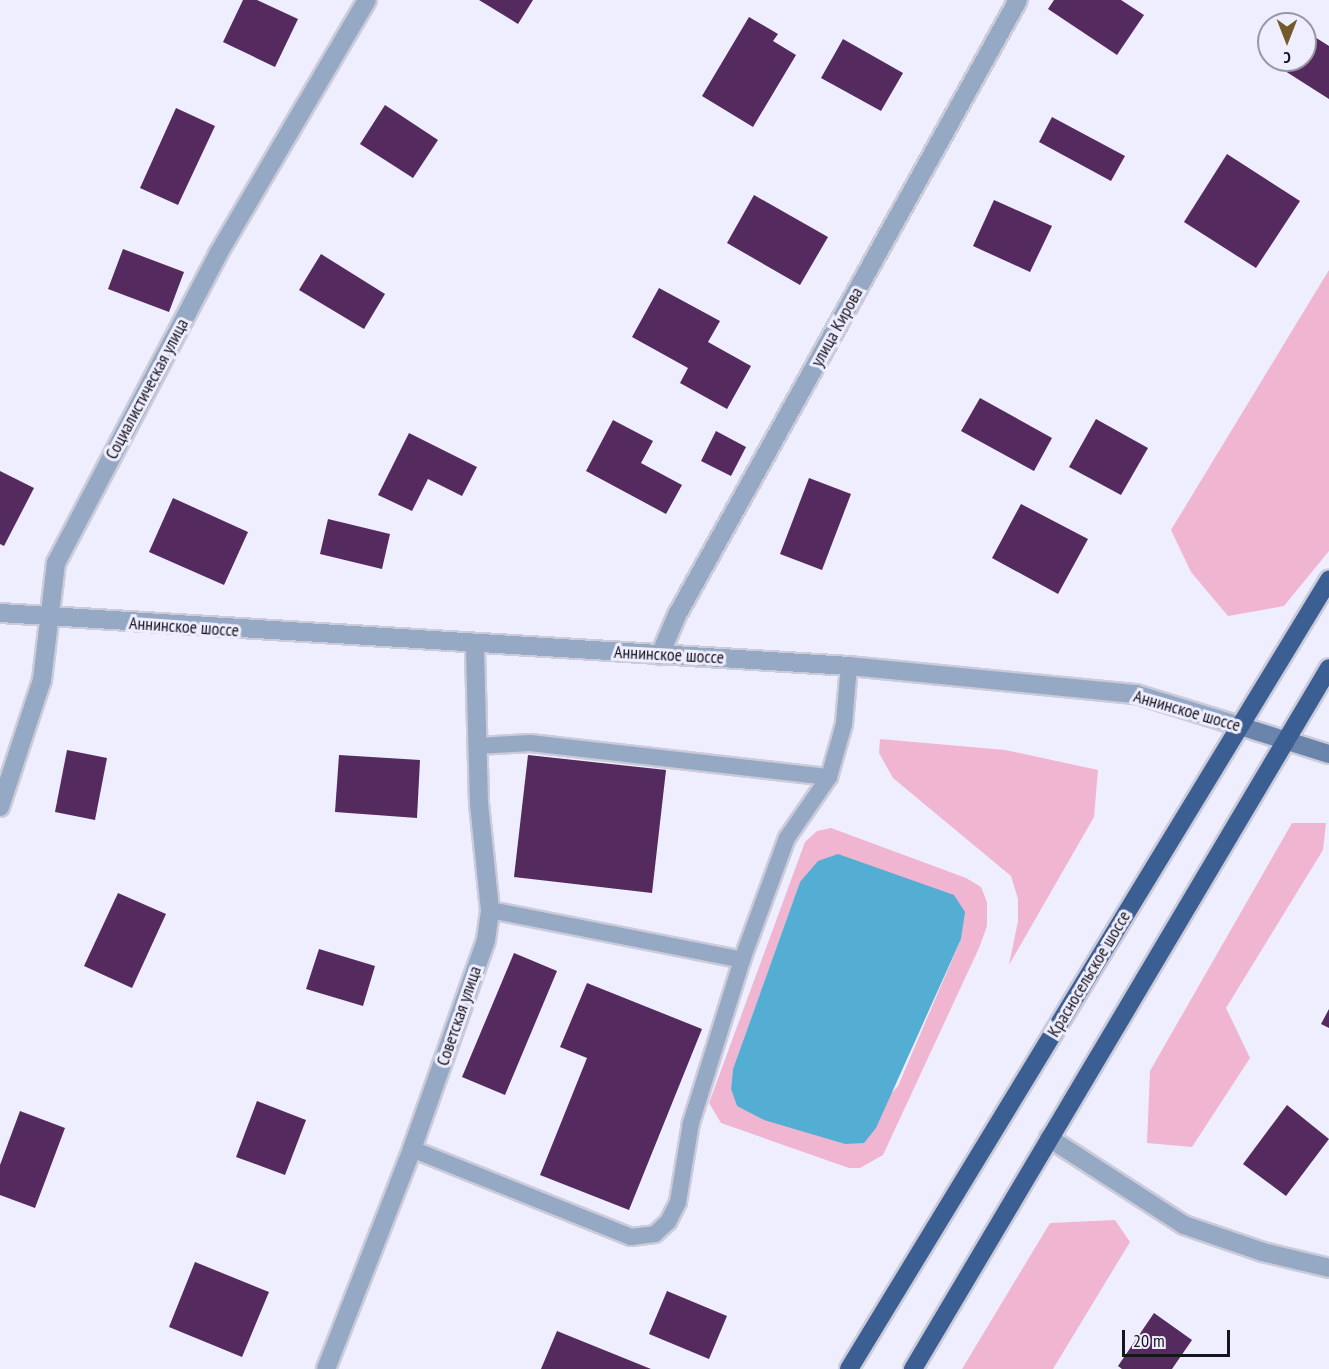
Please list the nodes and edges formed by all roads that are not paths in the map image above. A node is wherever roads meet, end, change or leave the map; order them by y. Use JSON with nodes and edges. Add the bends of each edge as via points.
{"nodes":[{"id":1,"x":367,"y":0,"type":"edge"},
{"id":2,"x":1018,"y":0,"type":"edge"},
{"id":3,"x":1329,"y":580,"type":"edge"},
{"id":4,"x":0,"y":613,"type":"edge"},
{"id":5,"x":47,"y":618,"type":"junction"},
{"id":6,"x":475,"y":645,"type":"junction"},
{"id":7,"x":660,"y":655,"type":"junction"},
{"id":8,"x":849,"y":666,"type":"junction"},
{"id":9,"x":1329,"y":668,"type":"edge"},
{"id":10,"x":1240,"y":726,"type":"junction"},
{"id":11,"x":1286,"y":740,"type":"junction"},
{"id":12,"x":477,"y":746,"type":"junction"},
{"id":13,"x":1329,"y":754,"type":"edge"},
{"id":14,"x":829,"y":777,"type":"junction"},
{"id":15,"x":0,"y":807,"type":"edge"},
{"id":16,"x":490,"y":910,"type":"junction"},
{"id":17,"x":741,"y":960,"type":"junction"},
{"id":18,"x":1049,"y":1138,"type":"junction"},
{"id":19,"x":412,"y":1149,"type":"junction"},
{"id":20,"x":1329,"y":1268,"type":"edge"},
{"id":21,"x":326,"y":1369,"type":"edge"},
{"id":22,"x":849,"y":1369,"type":"edge"},
{"id":23,"x":913,"y":1369,"type":"edge"}],
"edges":[{"from":1,"to":5,"type":"street","name":"Социалистическая улица","via":[[218,254],[56,563]]},
{"from":2,"to":7,"type":"street","name":"улица Кирова","via":[[677,615]]},
{"from":3,"to":10,"type":"highway","name":"Красносельское шоссе"},
{"from":4,"to":5,"type":"street","name":"Аннинское шоссе"},
{"from":5,"to":6,"type":"street","name":"Аннинское шоссе"},
{"from":5,"to":15,"type":"street","name":"Социалистическая улица","via":[[42,680]]},
{"from":6,"to":7,"type":"street","name":"Аннинское шоссе"},
{"from":6,"to":12,"type":"street","name":"Советская улица"},
{"from":7,"to":8,"type":"street","name":"Аннинское шоссе"},
{"from":8,"to":10,"type":"street","name":"Аннинское шоссе","via":[[1136,693]]},
{"from":8,"to":14,"type":"lane","via":[[844,724]]},
{"from":9,"to":11,"type":"highway"},
{"from":10,"to":11,"type":"main road","name":"Аннинское шоссе"},
{"from":10,"to":22,"type":"highway","name":"Красносельское шоссе"},
{"from":11,"to":13,"type":"main road","name":"Аннинское шоссе"},
{"from":11,"to":18,"type":"highway"},
{"from":12,"to":14,"type":"lane","via":[[530,743]]},
{"from":12,"to":16,"type":"street","name":"Советская улица"},
{"from":14,"to":17,"type":"lane","via":[[787,838]]},
{"from":16,"to":17,"type":"lane"},
{"from":16,"to":19,"type":"street","name":"Советская улица","via":[[486,940]]},
{"from":17,"to":19,"type":"lane","via":[[691,1123],[678,1202],[668,1222],[655,1234],[631,1237]]},
{"from":18,"to":20,"type":"street","via":[[1184,1225],[1263,1252]]},
{"from":18,"to":23,"type":"highway"},
{"from":19,"to":21,"type":"street","name":"Советская улица"}]}
